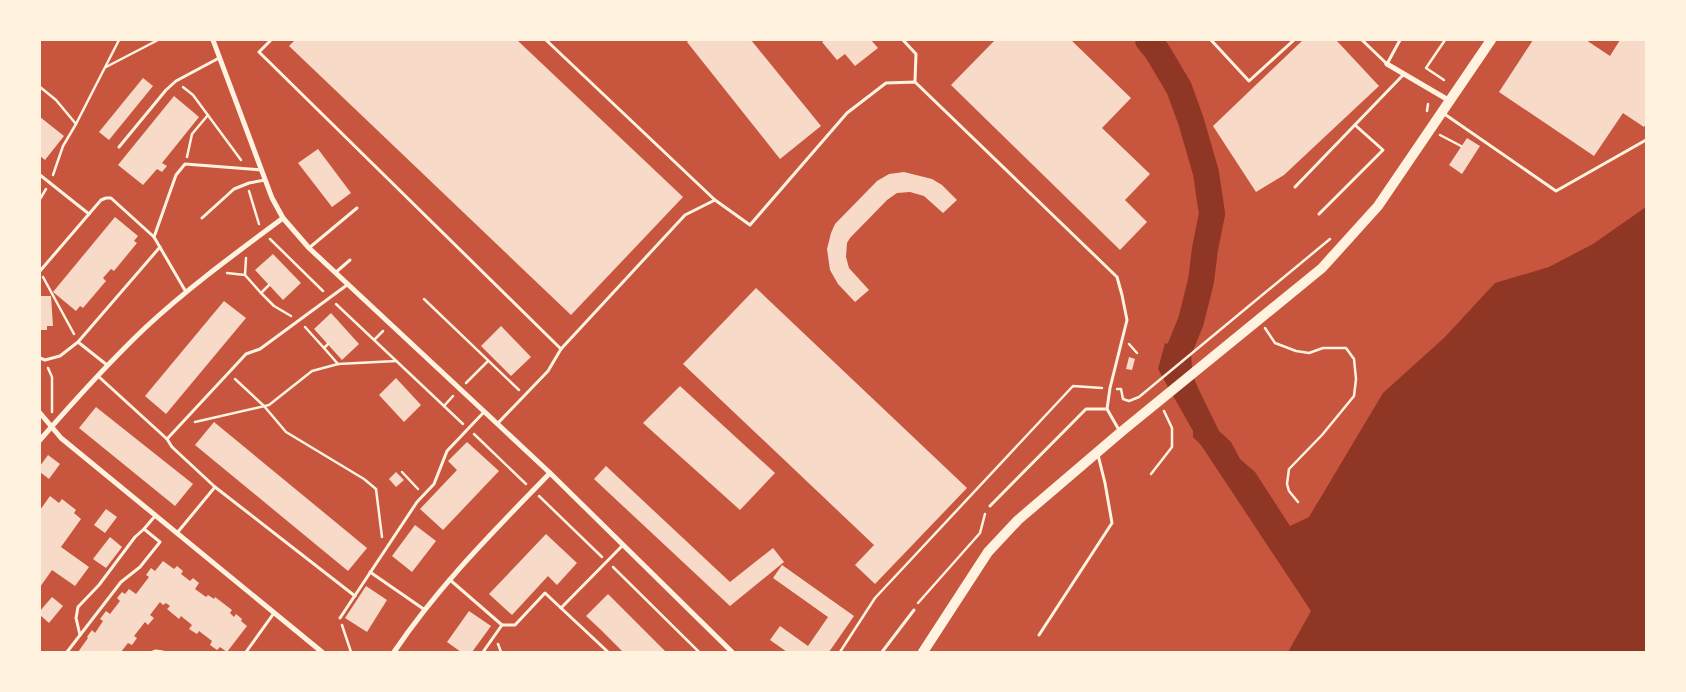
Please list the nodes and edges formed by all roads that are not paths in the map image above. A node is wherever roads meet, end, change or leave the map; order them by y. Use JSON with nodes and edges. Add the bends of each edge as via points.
{"nodes":[{"id":1,"x":213,"y":40,"type":"edge"},
{"id":2,"x":271,"y":40,"type":"edge"},
{"id":3,"x":546,"y":40,"type":"edge"},
{"id":4,"x":903,"y":40,"type":"edge"},
{"id":5,"x":1211,"y":40,"type":"edge"},
{"id":6,"x":1294,"y":40,"type":"edge"},
{"id":7,"x":1362,"y":40,"type":"edge"},
{"id":8,"x":1400,"y":40,"type":"edge"},
{"id":9,"x":1491,"y":40,"type":"edge"},
{"id":10,"x":220,"y":57,"type":"junction"},
{"id":11,"x":1387,"y":64,"type":"junction"},
{"id":12,"x":1404,"y":74,"type":"junction"},
{"id":13,"x":915,"y":82,"type":"junction"},
{"id":14,"x":1450,"y":102,"type":"junction"},
{"id":15,"x":1442,"y":113,"type":"junction"},
{"id":16,"x":1356,"y":124,"type":"junction"},
{"id":17,"x":1646,"y":140,"type":"edge"},
{"id":18,"x":118,"y":147,"type":"dead end"},
{"id":19,"x":262,"y":170,"type":"junction"},
{"id":20,"x":40,"y":175,"type":"edge"},
{"id":21,"x":265,"y":180,"type":"junction"},
{"id":22,"x":1295,"y":187,"type":"dead end"},
{"id":23,"x":716,"y":200,"type":"junction"},
{"id":24,"x":357,"y":208,"type":"dead end"},
{"id":25,"x":89,"y":214,"type":"junction"},
{"id":26,"x":1319,"y":214,"type":"dead end"},
{"id":27,"x":202,"y":218,"type":"dead end"},
{"id":28,"x":283,"y":218,"type":"junction"},
{"id":29,"x":154,"y":237,"type":"junction"},
{"id":30,"x":160,"y":247,"type":"junction"},
{"id":31,"x":309,"y":248,"type":"junction"},
{"id":32,"x":350,"y":260,"type":"dead end"},
{"id":33,"x":40,"y":271,"type":"edge"},
{"id":34,"x":335,"y":274,"type":"junction"},
{"id":35,"x":347,"y":285,"type":"junction"},
{"id":36,"x":186,"y":292,"type":"junction"},
{"id":37,"x":78,"y":342,"type":"junction"},
{"id":38,"x":561,"y":349,"type":"junction"},
{"id":39,"x":40,"y":358,"type":"edge"},
{"id":40,"x":108,"y":366,"type":"junction"},
{"id":41,"x":97,"y":376,"type":"junction"},
{"id":42,"x":1107,"y":409,"type":"junction"},
{"id":43,"x":484,"y":412,"type":"junction"},
{"id":44,"x":40,"y":413,"type":"edge"},
{"id":45,"x":497,"y":424,"type":"junction"},
{"id":46,"x":52,"y":426,"type":"junction"},
{"id":47,"x":1121,"y":432,"type":"junction"},
{"id":48,"x":167,"y":439,"type":"junction"},
{"id":49,"x":40,"y":440,"type":"edge"},
{"id":50,"x":1097,"y":452,"type":"junction"},
{"id":51,"x":550,"y":473,"type":"junction"},
{"id":52,"x":215,"y":487,"type":"junction"},
{"id":53,"x":990,"y":506,"type":"road end"},
{"id":54,"x":154,"y":516,"type":"junction"},
{"id":55,"x":144,"y":529,"type":"junction"},
{"id":56,"x":177,"y":534,"type":"junction"},
{"id":57,"x":622,"y":545,"type":"junction"},
{"id":58,"x":370,"y":572,"type":"junction"},
{"id":59,"x":449,"y":579,"type":"junction"},
{"id":60,"x":355,"y":596,"type":"junction"},
{"id":61,"x":561,"y":608,"type":"junction"},
{"id":62,"x":425,"y":610,"type":"junction"},
{"id":63,"x":914,"y":610,"type":"road end"},
{"id":64,"x":274,"y":613,"type":"junction"},
{"id":65,"x":340,"y":618,"type":"dead end"},
{"id":66,"x":502,"y":625,"type":"junction"},
{"id":67,"x":80,"y":635,"type":"junction"},
{"id":68,"x":1039,"y":635,"type":"dead end"},
{"id":69,"x":67,"y":652,"type":"edge"},
{"id":70,"x":153,"y":652,"type":"edge"},
{"id":71,"x":163,"y":652,"type":"edge"},
{"id":72,"x":246,"y":652,"type":"edge"},
{"id":73,"x":322,"y":652,"type":"edge"},
{"id":74,"x":394,"y":652,"type":"edge"},
{"id":75,"x":483,"y":652,"type":"edge"},
{"id":76,"x":608,"y":652,"type":"edge"},
{"id":77,"x":732,"y":652,"type":"edge"},
{"id":78,"x":882,"y":652,"type":"edge"},
{"id":79,"x":923,"y":652,"type":"edge"}],
"edges":[{"from":1,"to":10,"type":"street"},
{"from":2,"to":38,"type":"lane","via":[[259,52]]},
{"from":3,"to":23,"type":"lane"},
{"from":4,"to":13,"type":"lane","via":[[916,54]]},
{"from":5,"to":6,"type":"lane","via":[[1249,81]]},
{"from":7,"to":11,"type":"lane"},
{"from":8,"to":11,"type":"lane"},
{"from":9,"to":14,"type":"main road"},
{"from":10,"to":18,"type":"lane","via":[[176,81]]},
{"from":10,"to":19,"type":"street"},
{"from":11,"to":12,"type":"street"},
{"from":12,"to":14,"type":"street"},
{"from":12,"to":16,"type":"lane"},
{"from":13,"to":23,"type":"lane","via":[[886,83],[848,112],[750,225]]},
{"from":13,"to":42,"type":"lane","via":[[1117,277],[1126,320]]},
{"from":14,"to":15,"type":"main road"},
{"from":15,"to":17,"type":"lane","via":[[1556,191]]},
{"from":15,"to":47,"type":"main road","via":[[1378,206],[1322,268]]},
{"from":16,"to":22,"type":"lane"},
{"from":16,"to":26,"type":"lane","via":[[1383,150]]},
{"from":19,"to":21,"type":"street"},
{"from":19,"to":29,"type":"lane","via":[[185,164],[176,175]]},
{"from":20,"to":25,"type":"lane"},
{"from":21,"to":27,"type":"lane","via":[[234,189]]},
{"from":21,"to":28,"type":"street"},
{"from":23,"to":38,"type":"lane","via":[[685,215]]},
{"from":24,"to":31,"type":"lane"},
{"from":25,"to":29,"type":"lane","via":[[101,200],[111,198]]},
{"from":25,"to":33,"type":"lane"},
{"from":28,"to":31,"type":"street"},
{"from":28,"to":36,"type":"street"},
{"from":29,"to":30,"type":"lane"},
{"from":30,"to":36,"type":"lane"},
{"from":30,"to":37,"type":"lane"},
{"from":31,"to":34,"type":"street"},
{"from":32,"to":34,"type":"lane"},
{"from":34,"to":35,"type":"street"},
{"from":35,"to":43,"type":"street"},
{"from":35,"to":48,"type":"lane","via":[[260,349],[246,354]]},
{"from":36,"to":40,"type":"street"},
{"from":37,"to":39,"type":"lane","via":[[60,356]]},
{"from":37,"to":40,"type":"lane"},
{"from":38,"to":45,"type":"lane","via":[[548,371]]},
{"from":40,"to":41,"type":"street"},
{"from":41,"to":46,"type":"street"},
{"from":41,"to":48,"type":"lane"},
{"from":42,"to":47,"type":"lane"},
{"from":42,"to":53,"type":"lane","via":[[1086,409]]},
{"from":43,"to":45,"type":"street"},
{"from":43,"to":58,"type":"lane","via":[[447,452],[434,484],[416,502]]},
{"from":44,"to":46,"type":"street"},
{"from":45,"to":51,"type":"street"},
{"from":46,"to":49,"type":"street"},
{"from":46,"to":54,"type":"street","via":[[60,438]]},
{"from":47,"to":50,"type":"main road"},
{"from":48,"to":52,"type":"lane"},
{"from":50,"to":68,"type":"lane","via":[[1112,523]]},
{"from":50,"to":79,"type":"main road","via":[[1018,520],[988,552]]},
{"from":51,"to":57,"type":"street"},
{"from":51,"to":59,"type":"street"},
{"from":52,"to":56,"type":"lane"},
{"from":52,"to":60,"type":"lane"},
{"from":54,"to":55,"type":"lane"},
{"from":54,"to":56,"type":"street"},
{"from":55,"to":67,"type":"lane","via":[[100,585],[78,607],[76,618]]},
{"from":55,"to":67,"type":"lane","via":[[160,542],[140,567],[121,582]]},
{"from":56,"to":64,"type":"street"},
{"from":57,"to":61,"type":"lane"},
{"from":57,"to":77,"type":"street"},
{"from":58,"to":60,"type":"lane"},
{"from":58,"to":62,"type":"lane"},
{"from":59,"to":62,"type":"street"},
{"from":59,"to":66,"type":"lane"},
{"from":60,"to":65,"type":"lane"},
{"from":61,"to":66,"type":"lane","via":[[545,593],[515,625]]},
{"from":61,"to":76,"type":"lane"},
{"from":62,"to":74,"type":"street"},
{"from":63,"to":78,"type":"lane"},
{"from":64,"to":72,"type":"lane"},
{"from":64,"to":73,"type":"street"},
{"from":66,"to":75,"type":"lane"},
{"from":67,"to":69,"type":"lane"},
{"from":70,"to":71,"type":"lane"}]}
